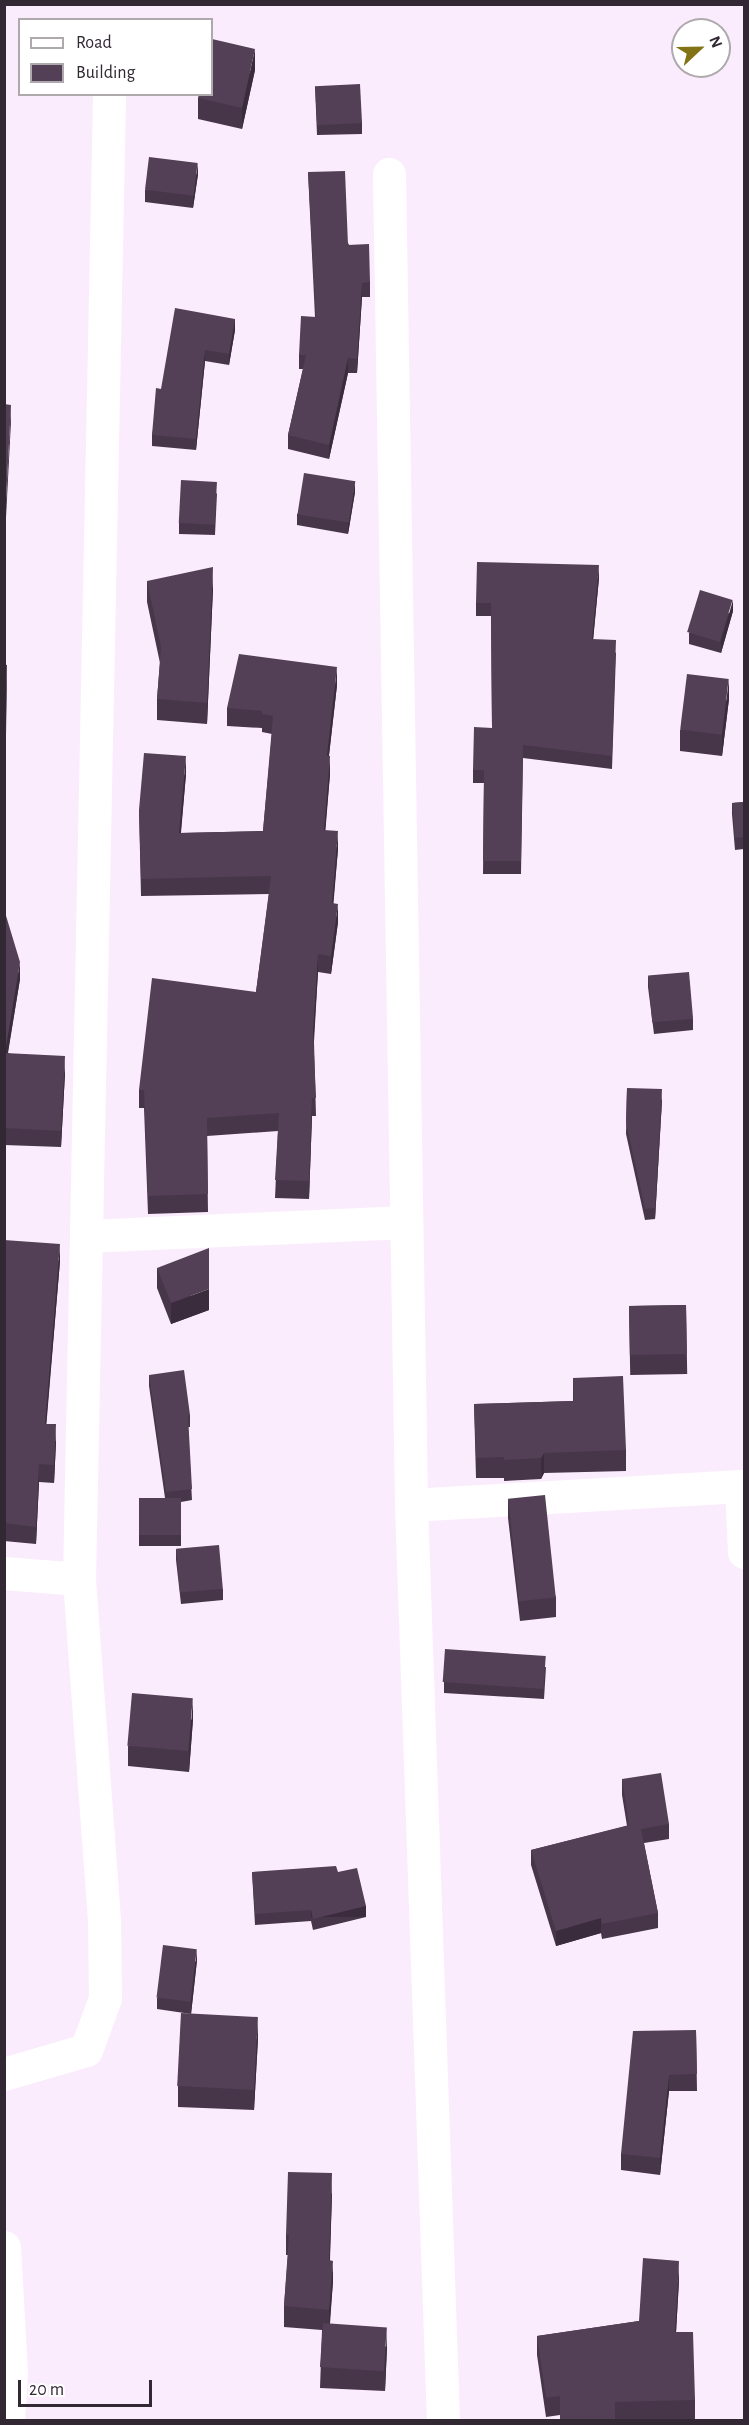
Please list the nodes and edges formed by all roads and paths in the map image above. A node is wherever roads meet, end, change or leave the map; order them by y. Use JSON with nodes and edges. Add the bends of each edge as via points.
{"nodes":[{"id":1,"x":109,"y":96,"type":"edge"},
{"id":2,"x":389,"y":174,"type":"dead end"},
{"id":3,"x":406,"y":1222,"type":"junction"},
{"id":4,"x":86,"y":1236,"type":"junction"},
{"id":5,"x":743,"y":1486,"type":"edge"},
{"id":6,"x":411,"y":1505,"type":"junction"},
{"id":7,"x":744,"y":1552,"type":"edge"},
{"id":8,"x":4,"y":1573,"type":"edge"},
{"id":9,"x":79,"y":1579,"type":"junction"},
{"id":10,"x":4,"y":2074,"type":"edge"},
{"id":11,"x":4,"y":2247,"type":"edge"},
{"id":12,"x":8,"y":2372,"type":"edge"},
{"id":13,"x":8,"y":2421,"type":"edge"},
{"id":14,"x":442,"y":2421,"type":"edge"}],
"edges":[{"from":1,"to":4,"type":"street"},
{"from":2,"to":3,"type":"street"},
{"from":3,"to":4,"type":"street"},
{"from":3,"to":6,"type":"street"},
{"from":4,"to":9,"type":"street"},
{"from":5,"to":6,"type":"street"},
{"from":5,"to":7,"type":"street"},
{"from":6,"to":14,"type":"street"},
{"from":8,"to":9,"type":"street"},
{"from":9,"to":10,"type":"street","via":[[104,1920],[105,1998],[86,2050]]},
{"from":11,"to":12,"type":"street"},
{"from":12,"to":13,"type":"street"}]}
